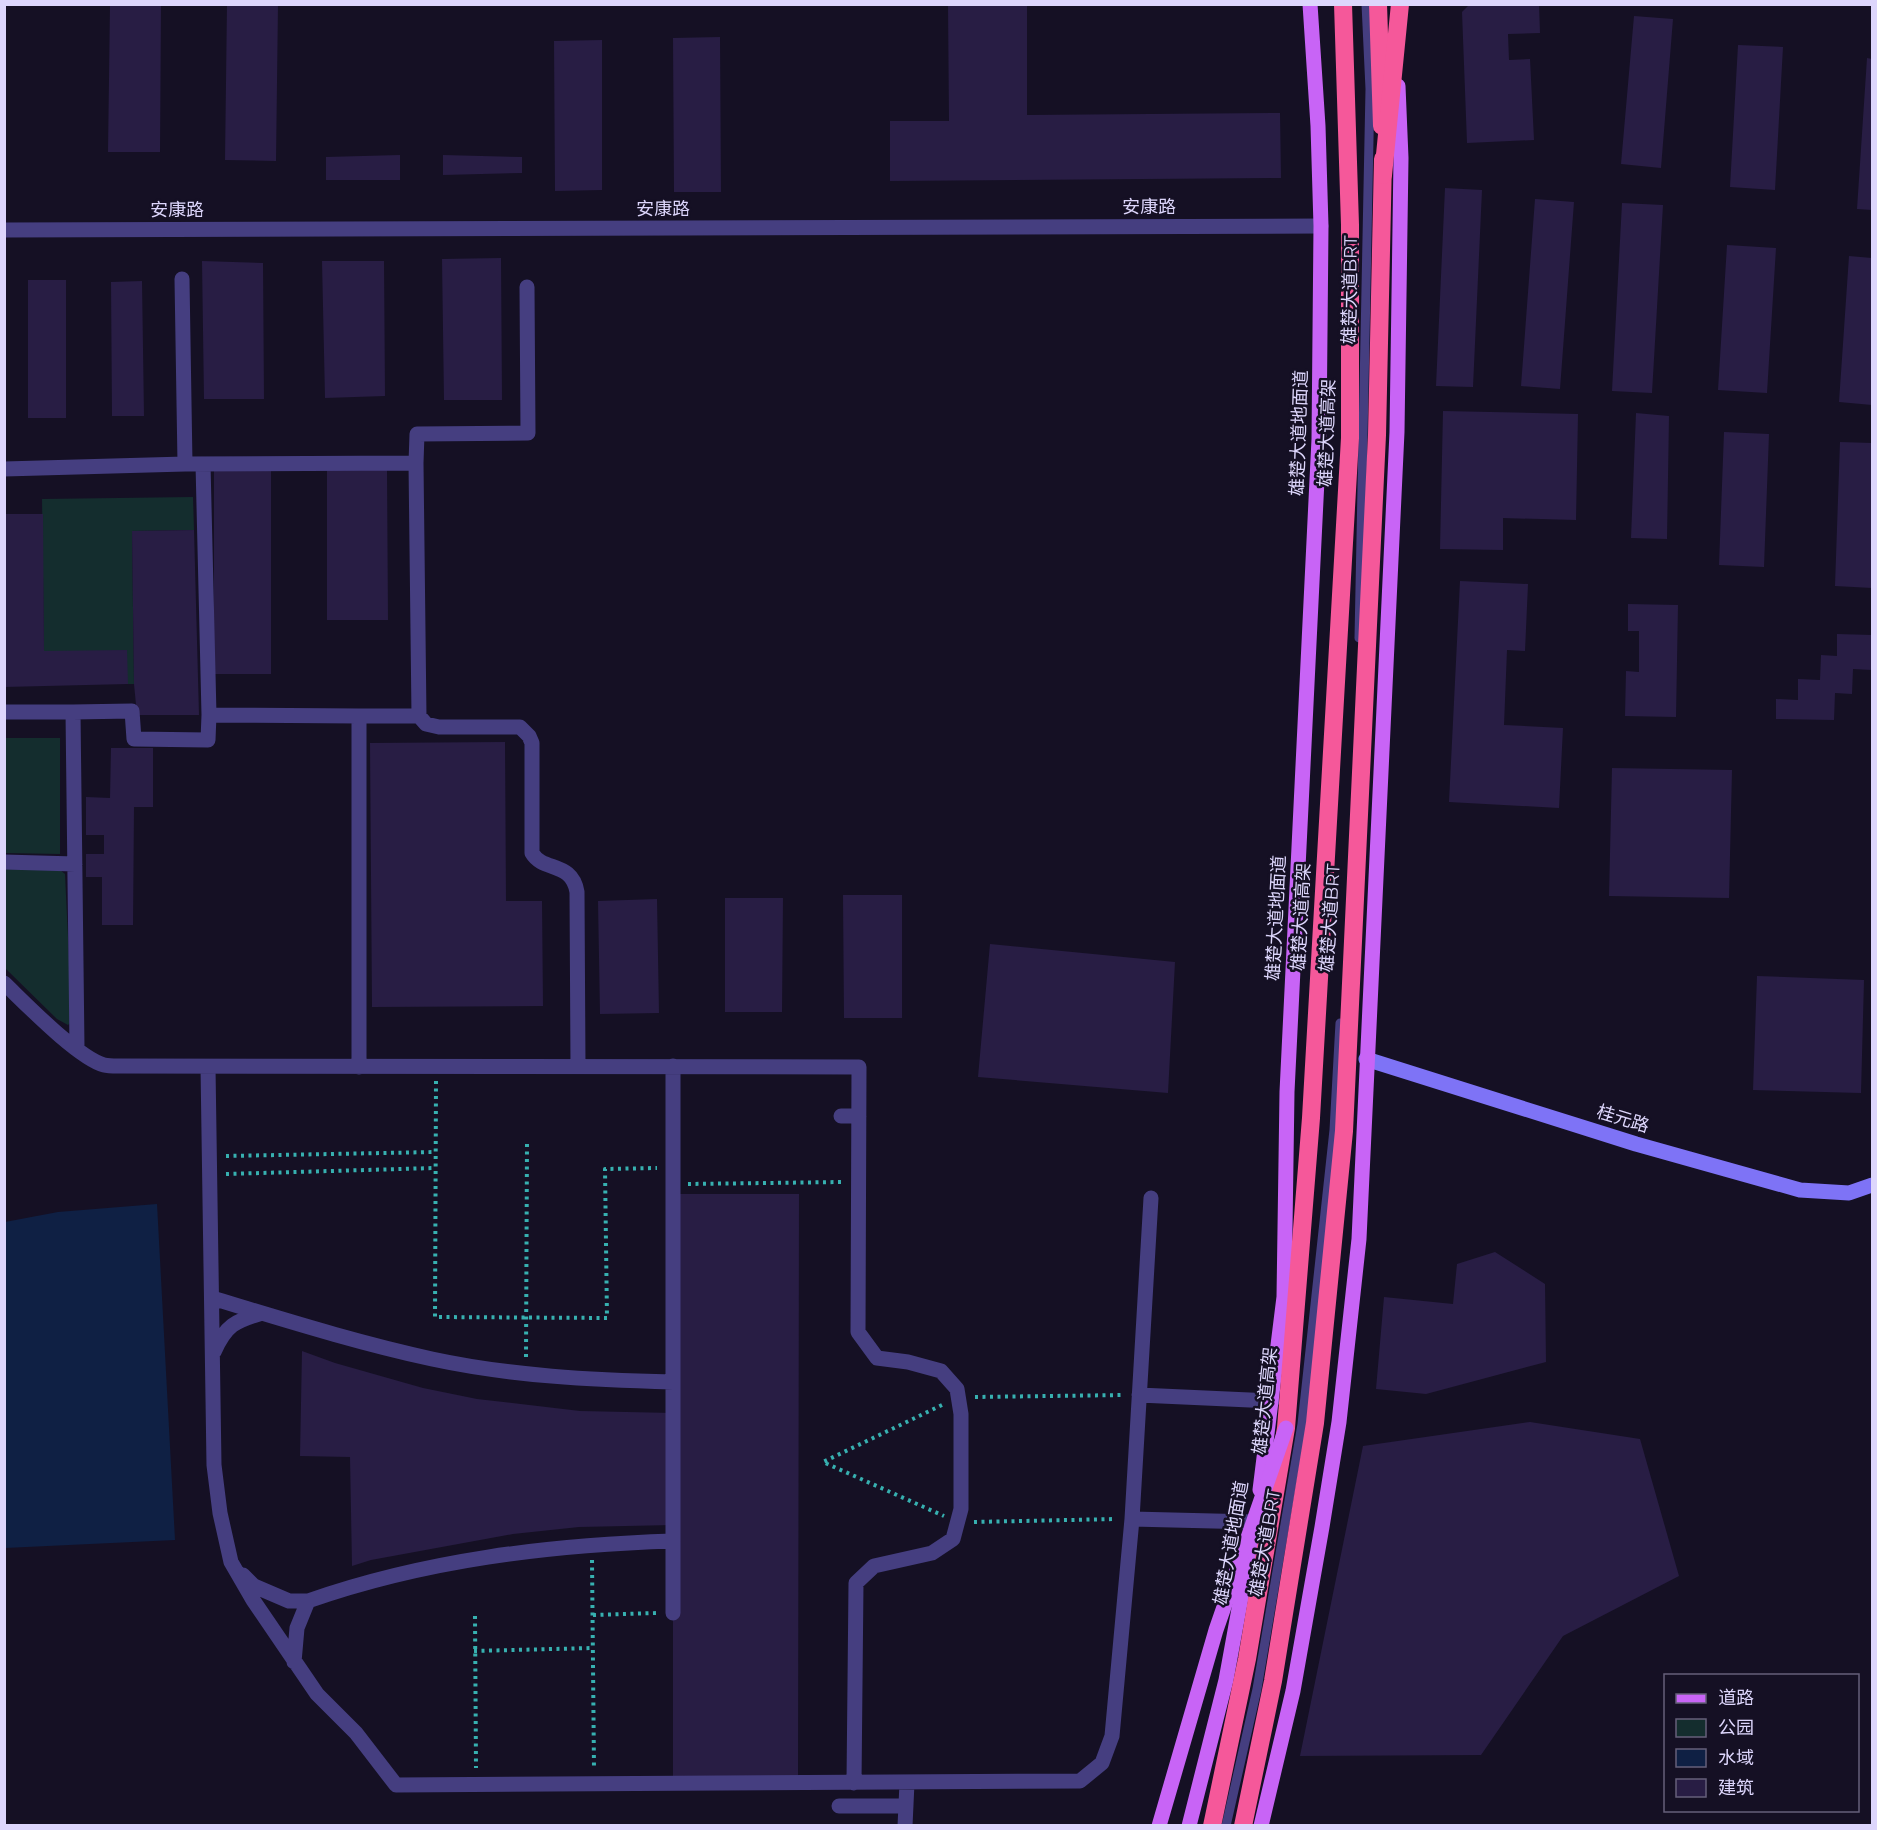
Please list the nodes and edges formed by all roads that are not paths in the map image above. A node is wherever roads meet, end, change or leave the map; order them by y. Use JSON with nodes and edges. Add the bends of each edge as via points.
{"nodes":[{"id":1,"x":1310,"y":4,"type":"edge"},
{"id":2,"x":1344,"y":4,"type":"edge"},
{"id":3,"x":1366,"y":4,"type":"edge"},
{"id":4,"x":1378,"y":4,"type":"edge"},
{"id":5,"x":1397,"y":4,"type":"edge"},
{"id":6,"x":1383,"y":175,"type":"junction"},
{"id":7,"x":1321,"y":226,"type":"junction"},
{"id":8,"x":4,"y":230,"type":"edge"},
{"id":9,"x":182,"y":279,"type":"dead end"},
{"id":10,"x":527,"y":287,"type":"dead end"},
{"id":11,"x":416,"y":463,"type":"junction"},
{"id":12,"x":184,"y":464,"type":"junction"},
{"id":13,"x":203,"y":464,"type":"junction"},
{"id":14,"x":4,"y":469,"type":"edge"},
{"id":15,"x":4,"y":712,"type":"edge"},
{"id":16,"x":73,"y":712,"type":"junction"},
{"id":17,"x":209,"y":715,"type":"junction"},
{"id":18,"x":358,"y":716,"type":"junction"},
{"id":19,"x":419,"y":716,"type":"junction"},
{"id":20,"x":4,"y":862,"type":"edge"},
{"id":21,"x":75,"y":864,"type":"junction"},
{"id":22,"x":4,"y":983,"type":"edge"},
{"id":23,"x":77,"y":1048,"type":"junction"},
{"id":24,"x":1366,"y":1059,"type":"junction"},
{"id":25,"x":578,"y":1066,"type":"junction"},
{"id":26,"x":673,"y":1066,"type":"junction"},
{"id":27,"x":208,"y":1067,"type":"junction"},
{"id":28,"x":358,"y":1067,"type":"junction"},
{"id":29,"x":841,"y":1116,"type":"dead end"},
{"id":30,"x":859,"y":1116,"type":"junction"},
{"id":31,"x":1872,"y":1185,"type":"edge"},
{"id":32,"x":1151,"y":1198,"type":"dead end"},
{"id":33,"x":212,"y":1298,"type":"junction"},
{"id":34,"x":262,"y":1313,"type":"junction"},
{"id":35,"x":213,"y":1354,"type":"junction"},
{"id":36,"x":673,"y":1382,"type":"junction"},
{"id":37,"x":1139,"y":1395,"type":"junction"},
{"id":38,"x":1272,"y":1401,"type":"junction"},
{"id":39,"x":1286,"y":1428,"type":"junction"},
{"id":40,"x":1132,"y":1519,"type":"junction"},
{"id":41,"x":1254,"y":1522,"type":"junction"},
{"id":42,"x":673,"y":1541,"type":"junction"},
{"id":43,"x":231,"y":1562,"type":"junction"},
{"id":44,"x":308,"y":1601,"type":"junction"},
{"id":45,"x":673,"y":1613,"type":"road end"},
{"id":46,"x":294,"y":1662,"type":"junction"},
{"id":47,"x":854,"y":1783,"type":"junction"},
{"id":48,"x":907,"y":1783,"type":"junction"},
{"id":49,"x":840,"y":1806,"type":"dead end"},
{"id":50,"x":906,"y":1806,"type":"junction"},
{"id":51,"x":905,"y":1826,"type":"edge"},
{"id":52,"x":1159,"y":1826,"type":"edge"},
{"id":53,"x":1189,"y":1826,"type":"edge"},
{"id":54,"x":1212,"y":1826,"type":"edge"},
{"id":55,"x":1226,"y":1826,"type":"edge"},
{"id":56,"x":1243,"y":1826,"type":"edge"},
{"id":57,"x":1261,"y":1826,"type":"edge"}],
"edges":[{"from":1,"to":7,"type":"main road","name":"雄楚大道地面道"},
{"from":2,"to":39,"type":"highway","name":"雄楚大道高架","via":[[1350,438],[1311,1118]]},
{"from":3,"to":55,"type":"lane","name":"雄楚大道BRT","via":[[1369,113],[1364,447],[1354,797],[1334,1130],[1302,1424],[1257,1689]]},
{"from":4,"to":6,"type":"highway","bridge":true},
{"from":5,"to":6,"type":"highway","bridge":true},
{"from":5,"to":24,"type":"main road","via":[[1401,158],[1397,432]]},
{"from":6,"to":56,"type":"highway","via":[[1377,435],[1344,1131],[1315,1423],[1273,1681]]},
{"from":7,"to":8,"type":"street","name":"安康路"},
{"from":7,"to":38,"type":"main road","name":"雄楚大道地面道","via":[[1319,439],[1287,1092],[1284,1296]]},
{"from":9,"to":12,"type":"street"},
{"from":10,"to":11,"type":"street","via":[[528,433],[417,434]]},
{"from":11,"to":13,"type":"street"},
{"from":11,"to":19,"type":"street"},
{"from":12,"to":13,"type":"street"},
{"from":12,"to":14,"type":"street"},
{"from":13,"to":17,"type":"street"},
{"from":15,"to":16,"type":"street"},
{"from":16,"to":17,"type":"street","via":[[132,711],[134,739],[208,740]]},
{"from":16,"to":21,"type":"street"},
{"from":17,"to":18,"type":"street"},
{"from":18,"to":19,"type":"street"},
{"from":18,"to":28,"type":"street"},
{"from":19,"to":25,"type":"street","via":[[426,724],[439,727],[520,727],[530,736],[532,853],[541,862],[566,872],[577,891]]},
{"from":20,"to":21,"type":"street"},
{"from":21,"to":23,"type":"street"},
{"from":22,"to":23,"type":"street"},
{"from":23,"to":27,"type":"street","via":[[103,1065]]},
{"from":24,"to":31,"type":"street","name":"桂元路","via":[[1636,1144],[1800,1190],[1850,1193]]},
{"from":24,"to":57,"type":"main road","via":[[1359,1239],[1339,1422],[1293,1691]]},
{"from":25,"to":26,"type":"street"},
{"from":25,"to":28,"type":"street"},
{"from":26,"to":30,"type":"street","via":[[860,1067]]},
{"from":26,"to":36,"type":"street"},
{"from":27,"to":28,"type":"street"},
{"from":27,"to":33,"type":"street"},
{"from":29,"to":30,"type":"street"},
{"from":30,"to":47,"type":"street","via":[[858,1332],[877,1358],[941,1371],[957,1389],[961,1414],[961,1509],[953,1539],[932,1553],[874,1566],[856,1583]]},
{"from":32,"to":37,"type":"street"},
{"from":33,"to":34,"type":"street"},
{"from":33,"to":35,"type":"street"},
{"from":34,"to":35,"type":"street","via":[[238,1320],[220,1337]]},
{"from":34,"to":36,"type":"street","via":[[433,1359],[593,1380]]},
{"from":35,"to":43,"type":"street","via":[[214,1465]]},
{"from":36,"to":42,"type":"street"},
{"from":37,"to":38,"type":"street"},
{"from":37,"to":40,"type":"street"},
{"from":38,"to":41,"type":"main road","name":"雄楚大道地面道"},
{"from":39,"to":52,"type":"main road","bridge":true,"via":[[1216,1630]]},
{"from":39,"to":54,"type":"highway","name":"雄楚大道高架","bridge":true,"via":[[1247,1659]]},
{"from":40,"to":41,"type":"street"},
{"from":40,"to":48,"type":"street","via":[[1112,1736],[1102,1763],[1080,1781]]},
{"from":41,"to":53,"type":"main road","name":"雄楚大道地面道","via":[[1226,1680]]},
{"from":42,"to":44,"type":"street","via":[[523,1551],[443,1564]]},
{"from":42,"to":45,"type":"street"},
{"from":43,"to":44,"type":"street","via":[[254,1586],[289,1601]]},
{"from":43,"to":46,"type":"street"},
{"from":44,"to":46,"type":"street","via":[[297,1628]]},
{"from":46,"to":47,"type":"street","via":[[316,1694],[356,1733],[396,1785]]},
{"from":47,"to":48,"type":"street"},
{"from":48,"to":50,"type":"street"},
{"from":49,"to":50,"type":"street"},
{"from":50,"to":51,"type":"street"}]}
